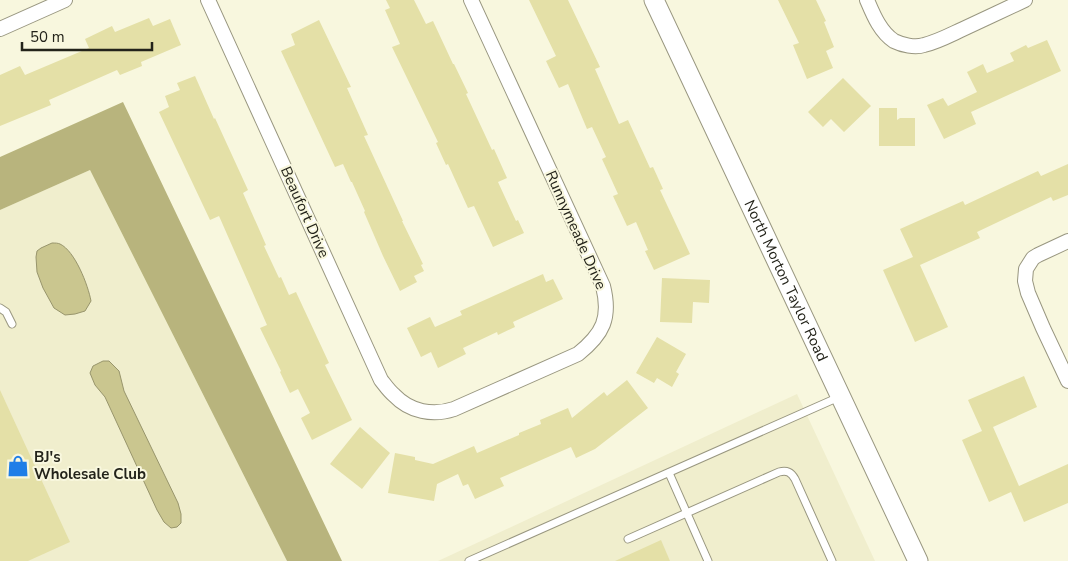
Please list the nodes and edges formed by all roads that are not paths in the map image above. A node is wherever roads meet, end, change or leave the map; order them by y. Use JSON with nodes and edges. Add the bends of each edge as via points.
{"nodes":[{"id":1,"x":65,"y":0,"type":"edge"},
{"id":2,"x":208,"y":0,"type":"edge"},
{"id":3,"x":471,"y":0,"type":"edge"},
{"id":4,"x":654,"y":0,"type":"edge"},
{"id":5,"x":866,"y":0,"type":"edge"},
{"id":6,"x":1025,"y":0,"type":"edge"},
{"id":7,"x":0,"y":29,"type":"edge"},
{"id":8,"x":1068,"y":241,"type":"edge"},
{"id":9,"x":0,"y":308,"type":"edge"},
{"id":10,"x":12,"y":324,"type":"dead end"},
{"id":11,"x":1068,"y":381,"type":"edge"},
{"id":12,"x":840,"y":397,"type":"junction"},
{"id":13,"x":417,"y":410,"type":"joint"},
{"id":14,"x":669,"y":473,"type":"junction"},
{"id":15,"x":687,"y":513,"type":"junction"},
{"id":16,"x":628,"y":540,"type":"dead end"},
{"id":17,"x":469,"y":561,"type":"edge"},
{"id":18,"x":708,"y":561,"type":"edge"},
{"id":19,"x":832,"y":561,"type":"edge"},
{"id":20,"x":918,"y":561,"type":"edge"}],
"edges":[{"from":1,"to":7,"type":"street"},
{"from":2,"to":13,"type":"street","name":"Beaufort Drive","via":[[381,380],[394,396]]},
{"from":3,"to":13,"type":"street","name":"Runnymeade Drive","via":[[603,286],[605,316],[598,335],[578,354],[454,409]]},
{"from":4,"to":12,"type":"street","name":"North Morton Taylor Road"},
{"from":5,"to":6,"type":"street","via":[[886,34],[903,44],[923,46]]},
{"from":8,"to":11,"type":"street","via":[[1033,258],[1026,269],[1025,282]]},
{"from":9,"to":10,"type":"lane"},
{"from":12,"to":14,"type":"lane"},
{"from":12,"to":20,"type":"street","name":"North Morton Taylor Road"},
{"from":14,"to":15,"type":"lane"},
{"from":14,"to":17,"type":"lane"},
{"from":15,"to":16,"type":"lane"},
{"from":15,"to":18,"type":"lane"},
{"from":15,"to":19,"type":"lane","via":[[785,470],[795,479]]}]}
